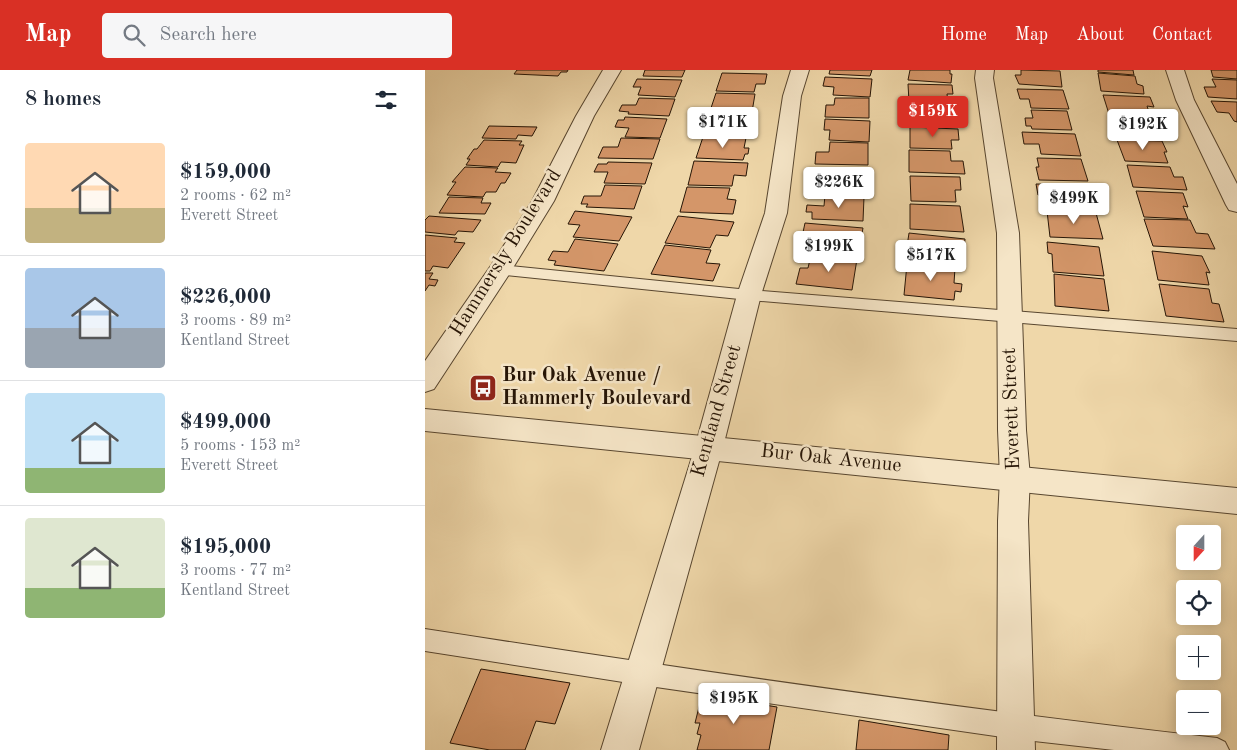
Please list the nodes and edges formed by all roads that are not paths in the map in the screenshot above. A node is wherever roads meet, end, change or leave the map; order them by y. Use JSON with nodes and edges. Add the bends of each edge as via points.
{"nodes":[{"id":1,"x":612,"y":70,"type":"edge"},
{"id":2,"x":800,"y":70,"type":"edge"},
{"id":3,"x":985,"y":70,"type":"edge"},
{"id":4,"x":1175,"y":70,"type":"edge"},
{"id":5,"x":1237,"y":206,"type":"edge"},
{"id":6,"x":500,"y":270,"type":"junction"},
{"id":7,"x":749,"y":296,"type":"junction"},
{"id":8,"x":1009,"y":317,"type":"junction"},
{"id":9,"x":1237,"y":335,"type":"edge"},
{"id":10,"x":425,"y":382,"type":"edge"},
{"id":11,"x":425,"y":420,"type":"edge"},
{"id":12,"x":709,"y":447,"type":"junction"},
{"id":13,"x":1015,"y":477,"type":"junction"},
{"id":14,"x":1237,"y":501,"type":"edge"},
{"id":15,"x":425,"y":640,"type":"edge"},
{"id":16,"x":642,"y":674,"type":"junction"},
{"id":17,"x":1016,"y":739,"type":"edge"},
{"id":18,"x":620,"y":750,"type":"edge"},
{"id":19,"x":1217,"y":750,"type":"edge"}],
"edges":[{"from":1,"to":6,"type":"street","name":"Hammersly Boulevard","via":[[543,201]]},
{"from":2,"to":7,"type":"street","name":"Kentland Street","via":[[792,96],[776,213]]},
{"from":3,"to":8,"type":"street","name":"Everett Street","via":[[1008,233]]},
{"from":4,"to":5,"type":"street","via":[[1185,100]]},
{"from":6,"to":7,"type":"lane"},
{"from":6,"to":10,"type":"street","name":"Hammersly Boulevard"},
{"from":7,"to":8,"type":"lane"},
{"from":7,"to":12,"type":"street","name":"Kentland Street"},
{"from":8,"to":9,"type":"lane"},
{"from":8,"to":13,"type":"street","name":"Everett Street"},
{"from":11,"to":12,"type":"street","name":"Bur Oak Avenue"},
{"from":12,"to":13,"type":"street","name":"Bur Oak Avenue"},
{"from":12,"to":16,"type":"street","name":"Kentland Street"},
{"from":13,"to":14,"type":"street","name":"Bur Oak Avenue"},
{"from":13,"to":17,"type":"street","name":"Everett Street"},
{"from":15,"to":16,"type":"lane"},
{"from":16,"to":17,"type":"lane"},
{"from":16,"to":18,"type":"street","name":"Kentland Street"},
{"from":17,"to":19,"type":"lane"}]}
